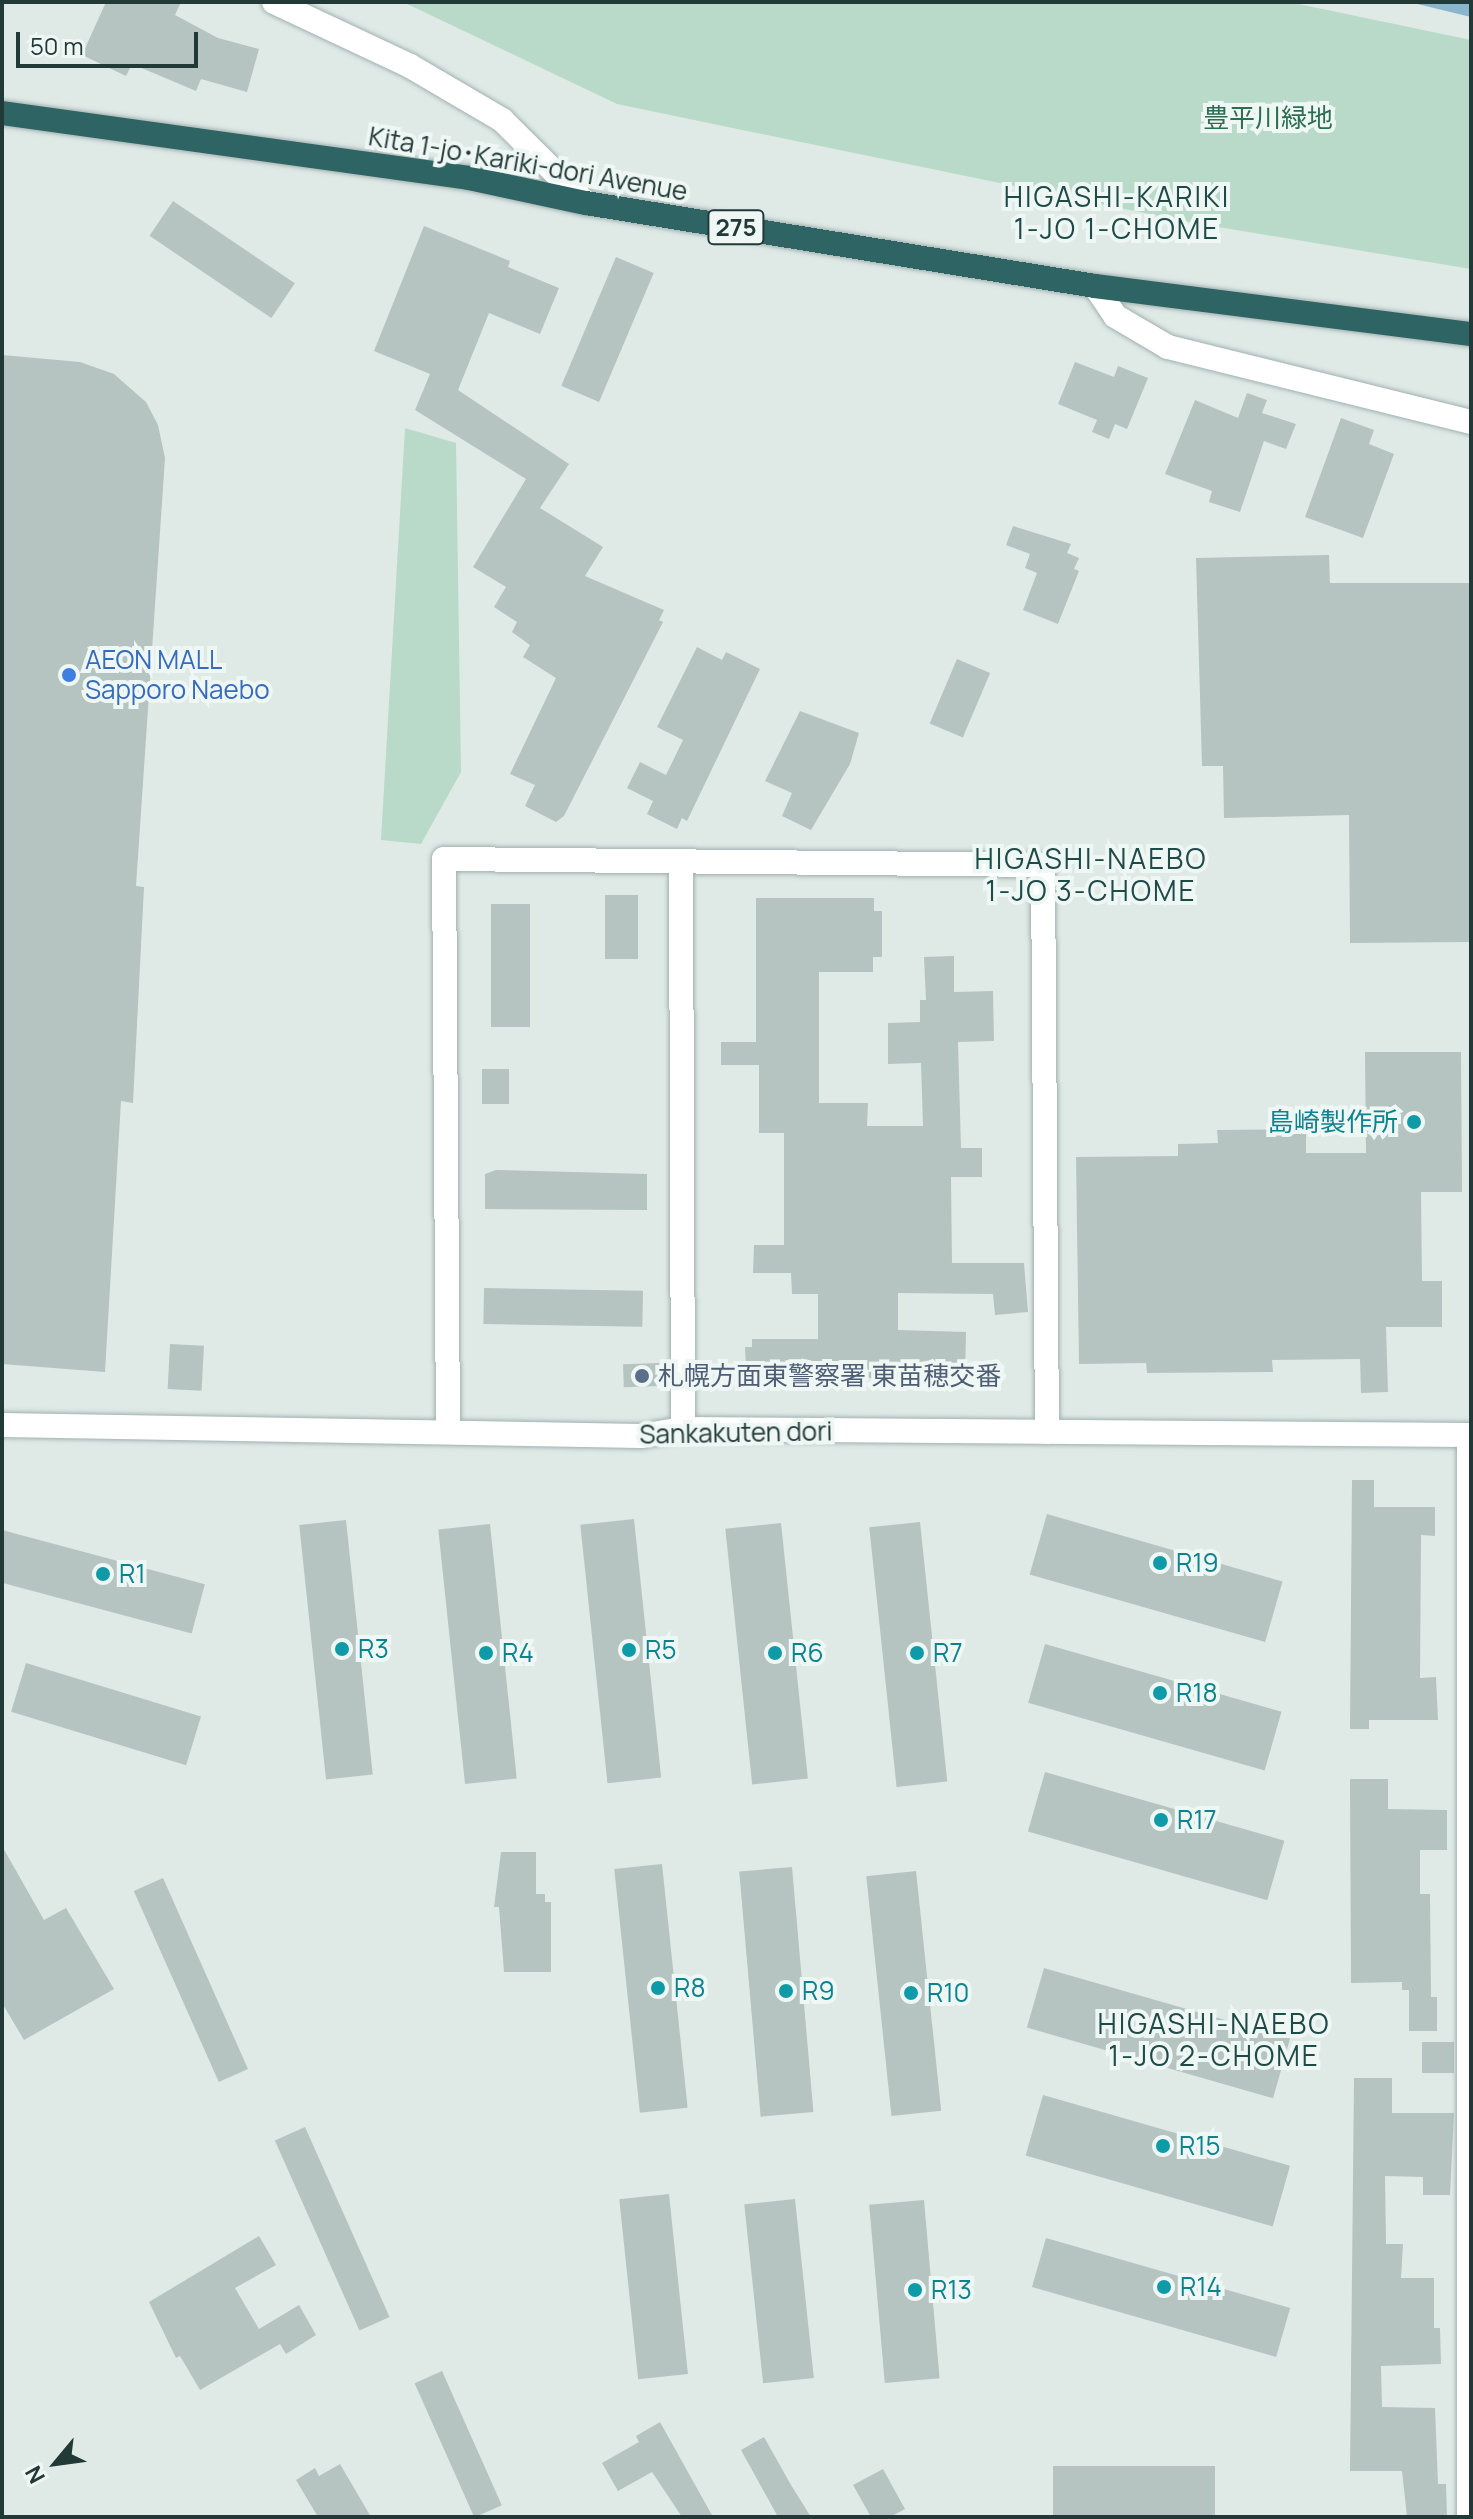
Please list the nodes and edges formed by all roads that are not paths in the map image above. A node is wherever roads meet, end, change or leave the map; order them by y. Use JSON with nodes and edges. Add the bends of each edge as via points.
{"nodes":[{"id":1,"x":274,"y":2,"type":"edge"},
{"id":2,"x":2,"y":113,"type":"edge"},
{"id":3,"x":586,"y":203,"type":"junction"},
{"id":4,"x":1095,"y":286,"type":"junction"},
{"id":5,"x":1471,"y":334,"type":"edge"},
{"id":6,"x":1471,"y":422,"type":"edge"},
{"id":7,"x":681,"y":864,"type":"junction"},
{"id":8,"x":2,"y":1425,"type":"edge"},
{"id":9,"x":683,"y":1429,"type":"junction"},
{"id":10,"x":448,"y":1432,"type":"junction"},
{"id":11,"x":1047,"y":1432,"type":"junction"},
{"id":12,"x":1470,"y":1435,"type":"edge"},
{"id":13,"x":1470,"y":2147,"type":"edge"},
{"id":14,"x":1470,"y":2397,"type":"edge"},
{"id":15,"x":1469,"y":2517,"type":"edge"}],
"edges":[{"from":1,"to":3,"type":"street","via":[[410,66],[502,120]]},
{"from":2,"to":3,"type":"highway","name":"Kita 1-jo･Kariki-dori Avenue","number":"275","via":[[469,178]]},
{"from":3,"to":4,"type":"highway","name":"Kita 1-jo･Kariki-dori Avenue","number":"275"},
{"from":4,"to":5,"type":"highway","name":"Kita 1-jo･Kariki-dori Avenue","number":"275"},
{"from":4,"to":6,"type":"street","via":[[1115,316],[1168,347]]},
{"from":7,"to":9,"type":"street"},
{"from":7,"to":10,"type":"street","via":[[444,859]]},
{"from":7,"to":11,"type":"street","via":[[1043,865]]},
{"from":8,"to":10,"type":"street","name":"Sankakuten dori"},
{"from":9,"to":10,"type":"street","name":"Sankakuten dori","via":[[641,1436]]},
{"from":9,"to":11,"type":"street","name":"Sankakuten dori"},
{"from":11,"to":12,"type":"street","name":"Sankakuten dori"},
{"from":12,"to":13,"type":"street"},
{"from":13,"to":14,"type":"street"},
{"from":14,"to":15,"type":"street"}]}
